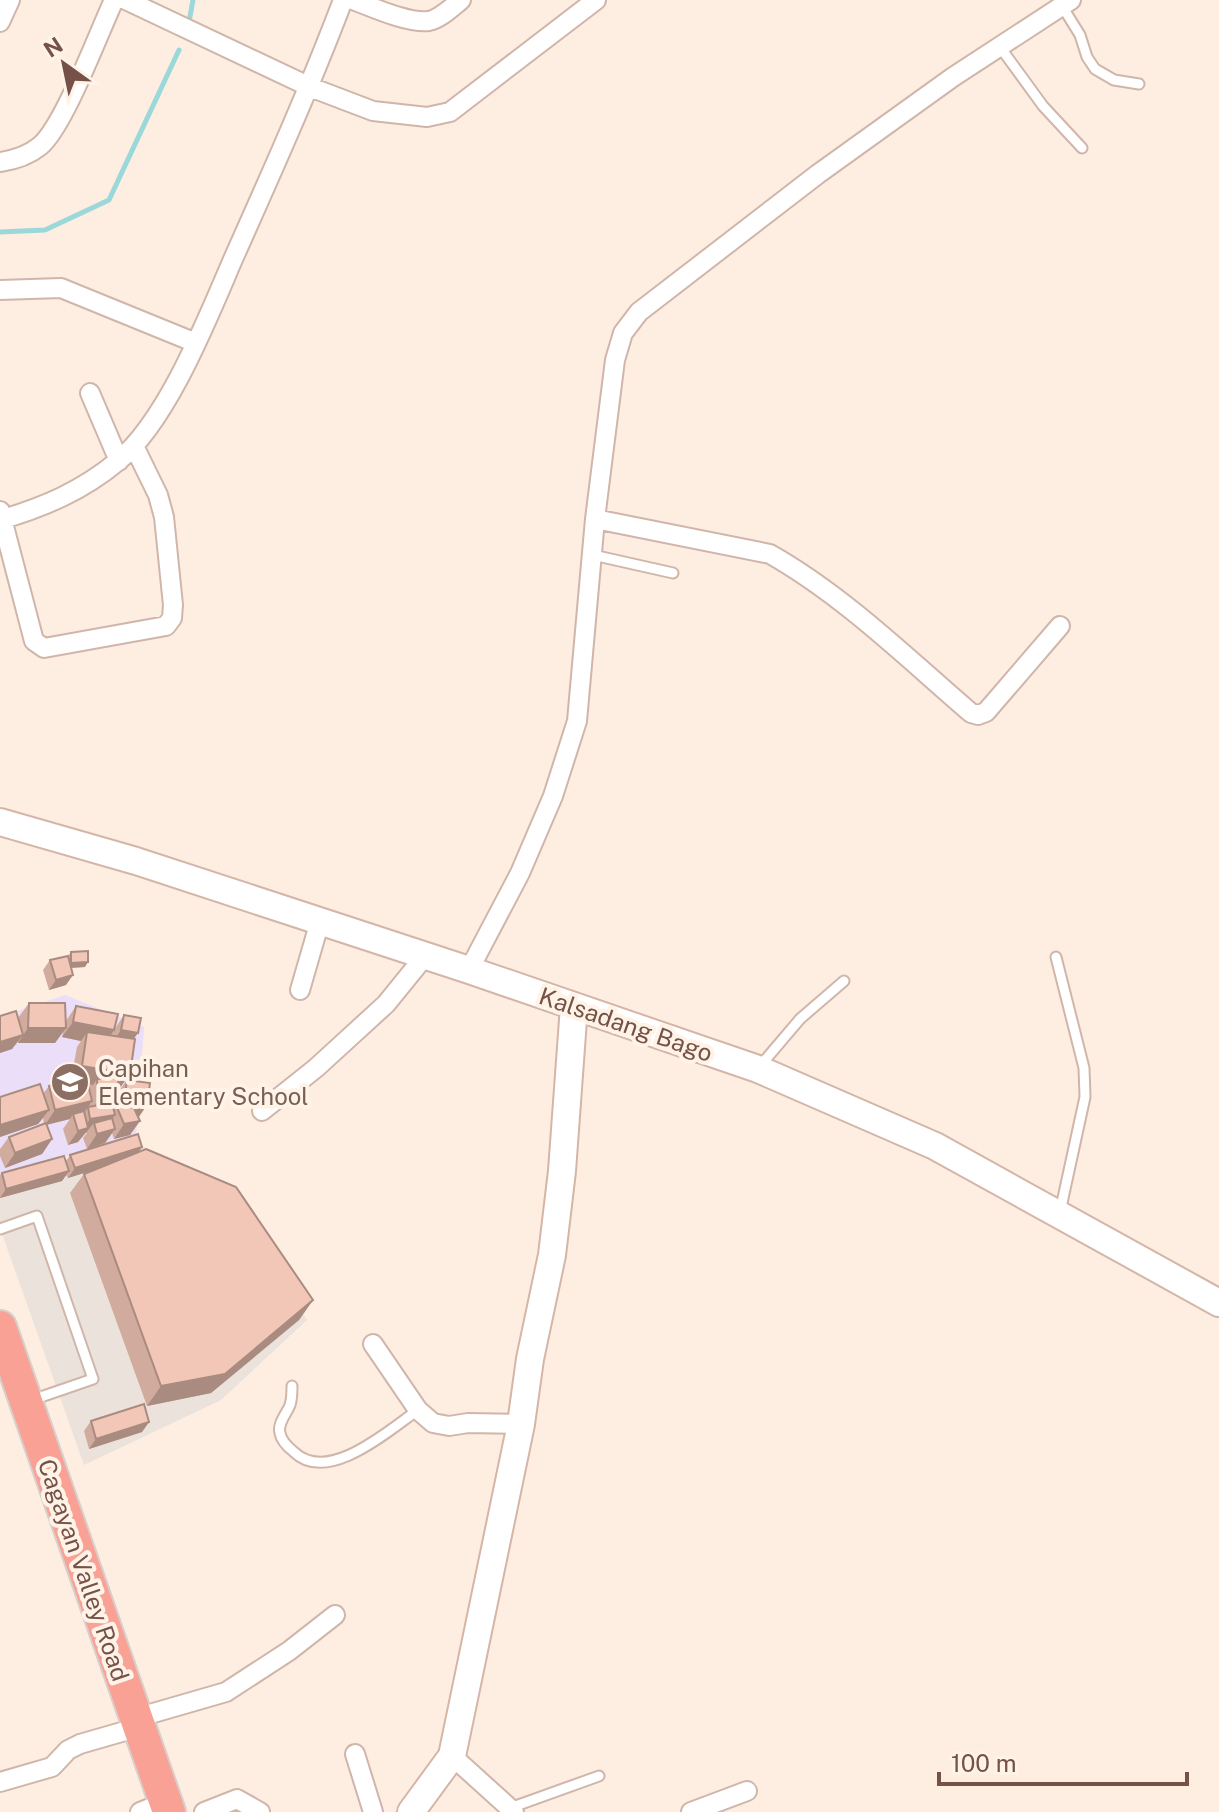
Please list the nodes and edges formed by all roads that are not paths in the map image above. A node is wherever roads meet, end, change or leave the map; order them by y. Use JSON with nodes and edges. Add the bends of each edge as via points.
{"nodes":[{"id":1,"x":10,"y":0,"type":"edge"},
{"id":2,"x":114,"y":0,"type":"edge"},
{"id":3,"x":126,"y":0,"type":"edge"},
{"id":4,"x":343,"y":0,"type":"edge"},
{"id":5,"x":353,"y":0,"type":"edge"},
{"id":6,"x":461,"y":0,"type":"edge"},
{"id":7,"x":596,"y":0,"type":"edge"},
{"id":8,"x":1066,"y":3,"type":"edge"},
{"id":9,"x":0,"y":22,"type":"edge"},
{"id":10,"x":1000,"y":47,"type":"junction"},
{"id":11,"x":1139,"y":84,"type":"dead end"},
{"id":12,"x":310,"y":87,"type":"junction"},
{"id":13,"x":1082,"y":148,"type":"dead end"},
{"id":14,"x":0,"y":162,"type":"edge"},
{"id":15,"x":0,"y":290,"type":"edge"},
{"id":16,"x":196,"y":343,"type":"junction"},
{"id":17,"x":90,"y":393,"type":"dead end"},
{"id":18,"x":134,"y":446,"type":"junction"},
{"id":19,"x":119,"y":461,"type":"junction"},
{"id":20,"x":1,"y":517,"type":"edge"},
{"id":21,"x":595,"y":519,"type":"junction"},
{"id":22,"x":593,"y":555,"type":"junction"},
{"id":23,"x":673,"y":573,"type":"dead end"},
{"id":24,"x":1060,"y":626,"type":"dead end"},
{"id":25,"x":0,"y":822,"type":"edge"},
{"id":26,"x":320,"y":921,"type":"junction"},
{"id":27,"x":425,"y":956,"type":"junction"},
{"id":28,"x":1056,"y":957,"type":"dead end"},
{"id":29,"x":469,"y":970,"type":"junction"},
{"id":30,"x":844,"y":981,"type":"dead end"},
{"id":31,"x":300,"y":990,"type":"dead end"},
{"id":32,"x":574,"y":1006,"type":"junction"},
{"id":33,"x":758,"y":1069,"type":"junction"},
{"id":34,"x":262,"y":1111,"type":"dead end"},
{"id":35,"x":1060,"y":1213,"type":"junction"},
{"id":36,"x":0,"y":1229,"type":"edge"},
{"id":37,"x":1219,"y":1303,"type":"edge"},
{"id":38,"x":0,"y":1327,"type":"edge"},
{"id":39,"x":373,"y":1344,"type":"dead end"},
{"id":40,"x":292,"y":1386,"type":"dead end"},
{"id":41,"x":26,"y":1402,"type":"junction"},
{"id":42,"x":418,"y":1410,"type":"junction"},
{"id":43,"x":521,"y":1424,"type":"junction"},
{"id":44,"x":335,"y":1615,"type":"dead end"},
{"id":45,"x":137,"y":1723,"type":"junction"},
{"id":46,"x":355,"y":1754,"type":"dead end"},
{"id":47,"x":452,"y":1756,"type":"junction"},
{"id":48,"x":599,"y":1776,"type":"dead end"},
{"id":49,"x":0,"y":1782,"type":"edge"},
{"id":50,"x":747,"y":1791,"type":"dead end"},
{"id":51,"x":158,"y":1809,"type":"edge"},
{"id":52,"x":512,"y":1810,"type":"edge"},
{"id":53,"x":204,"y":1812,"type":"edge"},
{"id":54,"x":260,"y":1812,"type":"edge"},
{"id":55,"x":373,"y":1812,"type":"edge"},
{"id":56,"x":411,"y":1812,"type":"edge"},
{"id":57,"x":691,"y":1812,"type":"edge"}],
"edges":[{"from":1,"to":9,"type":"street"},
{"from":2,"to":14,"type":"street","via":[[56,127],[40,146]]},
{"from":3,"to":12,"type":"street"},
{"from":4,"to":12,"type":"street"},
{"from":5,"to":6,"type":"street","via":[[429,21]]},
{"from":7,"to":12,"type":"street","via":[[450,112],[427,117],[373,111]]},
{"from":8,"to":10,"type":"street"},
{"from":8,"to":11,"type":"lane","via":[[1095,69],[1114,80]]},
{"from":10,"to":13,"type":"lane"},
{"from":10,"to":21,"type":"street","via":[[818,174],[639,312],[623,333],[615,360]]},
{"from":12,"to":16,"type":"street"},
{"from":15,"to":16,"type":"street","via":[[61,288]]},
{"from":16,"to":18,"type":"street"},
{"from":17,"to":19,"type":"street"},
{"from":18,"to":19,"type":"street"},
{"from":18,"to":20,"type":"street","via":[[164,517],[173,605],[166,626],[44,648],[34,641]]},
{"from":19,"to":20,"type":"street","via":[[57,502]]},
{"from":21,"to":22,"type":"street"},
{"from":21,"to":24,"type":"street","via":[[770,554],[852,612],[978,715]]},
{"from":22,"to":23,"type":"lane"},
{"from":22,"to":29,"type":"street","via":[[577,721],[520,873]]},
{"from":25,"to":26,"type":"main road","name":"Kalsadang Bago"},
{"from":26,"to":27,"type":"main road","name":"Kalsadang Bago"},
{"from":26,"to":31,"type":"street"},
{"from":27,"to":29,"type":"main road","name":"Kalsadang Bago"},
{"from":27,"to":34,"type":"street","via":[[386,1004]]},
{"from":28,"to":35,"type":"lane","via":[[1084,1068],[1085,1097]]},
{"from":29,"to":32,"type":"main road","name":"Kalsadang Bago"},
{"from":30,"to":33,"type":"lane","via":[[800,1019]]},
{"from":32,"to":33,"type":"main road","name":"Kalsadang Bago"},
{"from":32,"to":43,"type":"main road","via":[[552,1255]]},
{"from":33,"to":35,"type":"main road","name":"Kalsadang Bago","via":[[935,1146]]},
{"from":35,"to":37,"type":"main road","name":"Kalsadang Bago"},
{"from":36,"to":41,"type":"lane","via":[[37,1216],[93,1379]]},
{"from":38,"to":41,"type":"highway","name":"Cagayan Valley Road"},
{"from":39,"to":42,"type":"street"},
{"from":40,"to":42,"type":"lane","via":[[280,1435],[303,1460],[323,1464],[359,1450]]},
{"from":41,"to":45,"type":"highway","name":"Cagayan Valley Road"},
{"from":42,"to":43,"type":"street","via":[[433,1423],[449,1426]]},
{"from":43,"to":47,"type":"main road"},
{"from":44,"to":45,"type":"street","via":[[226,1692]]},
{"from":45,"to":49,"type":"street","via":[[68,1750],[52,1767]]},
{"from":45,"to":51,"type":"highway","name":"Cagayan Valley Road"},
{"from":46,"to":55,"type":"street"},
{"from":47,"to":52,"type":"street"},
{"from":47,"to":56,"type":"main road"},
{"from":48,"to":52,"type":"lane"},
{"from":50,"to":57,"type":"street"},
{"from":53,"to":54,"type":"street","via":[[237,1799]]}]}
